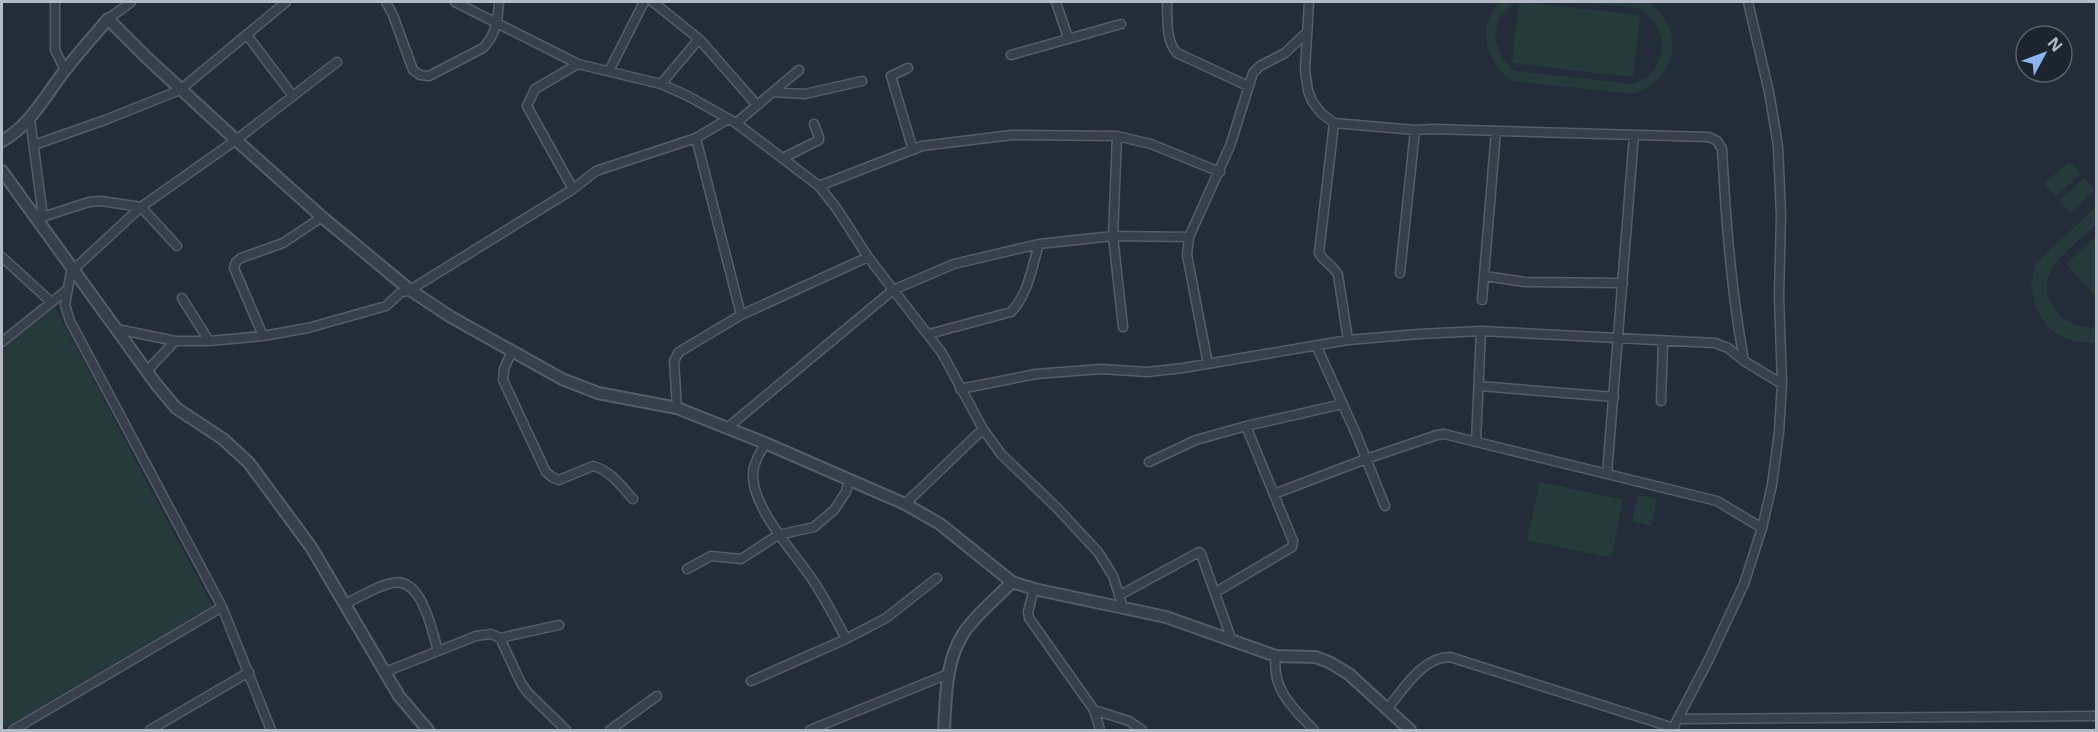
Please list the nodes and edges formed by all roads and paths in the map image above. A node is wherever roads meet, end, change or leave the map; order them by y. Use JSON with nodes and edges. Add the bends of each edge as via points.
{"nodes":[{"id":1,"x":55,"y":2,"type":"edge"},
{"id":2,"x":131,"y":2,"type":"edge"},
{"id":3,"x":286,"y":2,"type":"edge"},
{"id":4,"x":386,"y":2,"type":"edge"},
{"id":5,"x":455,"y":2,"type":"edge"},
{"id":6,"x":499,"y":2,"type":"edge"},
{"id":7,"x":644,"y":2,"type":"edge"},
{"id":8,"x":653,"y":2,"type":"edge"},
{"id":9,"x":1056,"y":2,"type":"edge"},
{"id":10,"x":1167,"y":2,"type":"edge"},
{"id":11,"x":1309,"y":2,"type":"edge"},
{"id":12,"x":1748,"y":2,"type":"edge"},
{"id":13,"x":108,"y":19,"type":"junction"},
{"id":14,"x":498,"y":22,"type":"junction"},
{"id":15,"x":1121,"y":24,"type":"dead end"},
{"id":16,"x":1307,"y":32,"type":"junction"},
{"id":17,"x":247,"y":35,"type":"junction"},
{"id":18,"x":1068,"y":38,"type":"junction"},
{"id":19,"x":699,"y":39,"type":"junction"},
{"id":20,"x":1011,"y":55,"type":"dead end"},
{"id":21,"x":337,"y":62,"type":"dead end"},
{"id":22,"x":578,"y":64,"type":"junction"},
{"id":23,"x":908,"y":68,"type":"dead end"},
{"id":24,"x":65,"y":70,"type":"junction"},
{"id":25,"x":799,"y":70,"type":"dead end"},
{"id":26,"x":609,"y":71,"type":"junction"},
{"id":27,"x":862,"y":81,"type":"dead end"},
{"id":28,"x":661,"y":84,"type":"junction"},
{"id":29,"x":1248,"y":86,"type":"junction"},
{"id":30,"x":180,"y":90,"type":"junction"},
{"id":31,"x":773,"y":92,"type":"junction"},
{"id":32,"x":293,"y":96,"type":"junction"},
{"id":33,"x":758,"y":105,"type":"junction"},
{"id":34,"x":30,"y":118,"type":"junction"},
{"id":35,"x":732,"y":121,"type":"junction"},
{"id":36,"x":1334,"y":123,"type":"junction"},
{"id":37,"x":814,"y":124,"type":"dead end"},
{"id":38,"x":1415,"y":130,"type":"junction"},
{"id":39,"x":1496,"y":131,"type":"junction"},
{"id":40,"x":1634,"y":135,"type":"junction"},
{"id":41,"x":1118,"y":136,"type":"junction"},
{"id":42,"x":696,"y":138,"type":"junction"},
{"id":43,"x":236,"y":140,"type":"junction"},
{"id":44,"x":2,"y":141,"type":"edge"},
{"id":45,"x":34,"y":145,"type":"junction"},
{"id":46,"x":913,"y":150,"type":"junction"},
{"id":47,"x":783,"y":158,"type":"junction"},
{"id":48,"x":2,"y":171,"type":"edge"},
{"id":49,"x":1220,"y":171,"type":"junction"},
{"id":50,"x":819,"y":186,"type":"junction"},
{"id":51,"x":573,"y":189,"type":"junction"},
{"id":52,"x":141,"y":207,"type":"junction"},
{"id":53,"x":39,"y":218,"type":"junction"},
{"id":54,"x":322,"y":218,"type":"junction"},
{"id":55,"x":1113,"y":236,"type":"junction"},
{"id":56,"x":1189,"y":237,"type":"junction"},
{"id":57,"x":1039,"y":244,"type":"junction"},
{"id":58,"x":177,"y":246,"type":"dead end"},
{"id":59,"x":2,"y":256,"type":"edge"},
{"id":60,"x":868,"y":257,"type":"junction"},
{"id":61,"x":73,"y":267,"type":"junction"},
{"id":62,"x":1400,"y":273,"type":"dead end"},
{"id":63,"x":1485,"y":276,"type":"junction"},
{"id":64,"x":1623,"y":283,"type":"junction"},
{"id":65,"x":68,"y":289,"type":"junction"},
{"id":66,"x":410,"y":290,"type":"junction"},
{"id":67,"x":893,"y":290,"type":"junction"},
{"id":68,"x":182,"y":298,"type":"dead end"},
{"id":69,"x":1482,"y":300,"type":"dead end"},
{"id":70,"x":51,"y":302,"type":"junction"},
{"id":71,"x":741,"y":315,"type":"junction"},
{"id":72,"x":1123,"y":327,"type":"dead end"},
{"id":73,"x":117,"y":329,"type":"junction"},
{"id":74,"x":1481,"y":331,"type":"junction"},
{"id":75,"x":929,"y":334,"type":"junction"},
{"id":76,"x":263,"y":336,"type":"junction"},
{"id":77,"x":1619,"y":339,"type":"junction"},
{"id":78,"x":175,"y":340,"type":"junction"},
{"id":79,"x":1348,"y":340,"type":"junction"},
{"id":80,"x":209,"y":341,"type":"junction"},
{"id":81,"x":1663,"y":341,"type":"junction"},
{"id":82,"x":2,"y":342,"type":"edge"},
{"id":83,"x":1316,"y":345,"type":"junction"},
{"id":84,"x":510,"y":357,"type":"junction"},
{"id":85,"x":1744,"y":361,"type":"junction"},
{"id":86,"x":1208,"y":364,"type":"junction"},
{"id":87,"x":147,"y":371,"type":"junction"},
{"id":88,"x":1782,"y":384,"type":"junction"},
{"id":89,"x":1479,"y":386,"type":"junction"},
{"id":90,"x":960,"y":389,"type":"junction"},
{"id":91,"x":1614,"y":397,"type":"junction"},
{"id":92,"x":1661,"y":401,"type":"dead end"},
{"id":93,"x":1343,"y":404,"type":"junction"},
{"id":94,"x":677,"y":408,"type":"junction"},
{"id":95,"x":1246,"y":426,"type":"junction"},
{"id":96,"x":727,"y":428,"type":"junction"},
{"id":97,"x":982,"y":429,"type":"junction"},
{"id":98,"x":1476,"y":442,"type":"junction"},
{"id":99,"x":765,"y":443,"type":"junction"},
{"id":100,"x":1366,"y":459,"type":"junction"},
{"id":101,"x":1149,"y":462,"type":"dead end"},
{"id":102,"x":1607,"y":474,"type":"junction"},
{"id":103,"x":849,"y":480,"type":"junction"},
{"id":104,"x":1274,"y":494,"type":"junction"},
{"id":105,"x":633,"y":499,"type":"dead end"},
{"id":106,"x":905,"y":504,"type":"junction"},
{"id":107,"x":1385,"y":506,"type":"dead end"},
{"id":108,"x":1762,"y":528,"type":"junction"},
{"id":109,"x":778,"y":535,"type":"junction"},
{"id":110,"x":687,"y":569,"type":"dead end"},
{"id":111,"x":937,"y":578,"type":"dead end"},
{"id":112,"x":1012,"y":582,"type":"junction"},
{"id":113,"x":1034,"y":589,"type":"junction"},
{"id":114,"x":1216,"y":592,"type":"junction"},
{"id":115,"x":1120,"y":595,"type":"junction"},
{"id":116,"x":345,"y":604,"type":"junction"},
{"id":117,"x":222,"y":607,"type":"junction"},
{"id":118,"x":1123,"y":607,"type":"junction"},
{"id":119,"x":560,"y":625,"type":"dead end"},
{"id":120,"x":500,"y":638,"type":"junction"},
{"id":121,"x":846,"y":639,"type":"junction"},
{"id":122,"x":1232,"y":641,"type":"junction"},
{"id":123,"x":438,"y":651,"type":"junction"},
{"id":124,"x":1276,"y":656,"type":"junction"},
{"id":125,"x":249,"y":672,"type":"junction"},
{"id":126,"x":385,"y":672,"type":"junction"},
{"id":127,"x":948,"y":674,"type":"junction"},
{"id":128,"x":751,"y":681,"type":"dead end"},
{"id":129,"x":657,"y":696,"type":"dead end"},
{"id":130,"x":1387,"y":709,"type":"junction"},
{"id":131,"x":1094,"y":710,"type":"junction"},
{"id":132,"x":2097,"y":716,"type":"edge"},
{"id":133,"x":1789,"y":719,"type":"junction"},
{"id":134,"x":1675,"y":726,"type":"edge"},
{"id":135,"x":13,"y":730,"type":"edge"},
{"id":136,"x":150,"y":730,"type":"edge"},
{"id":137,"x":271,"y":730,"type":"edge"},
{"id":138,"x":428,"y":730,"type":"edge"},
{"id":139,"x":566,"y":730,"type":"edge"},
{"id":140,"x":610,"y":730,"type":"edge"},
{"id":141,"x":810,"y":730,"type":"edge"},
{"id":142,"x":944,"y":730,"type":"edge"},
{"id":143,"x":1100,"y":730,"type":"edge"},
{"id":144,"x":1142,"y":730,"type":"edge"},
{"id":145,"x":1314,"y":730,"type":"edge"},
{"id":146,"x":1410,"y":730,"type":"edge"},
{"id":147,"x":1789,"y":730,"type":"edge"}],
"edges":[{"from":1,"to":24,"type":"street","via":[[55,50]]},
{"from":2,"to":13,"type":"street"},
{"from":3,"to":17,"type":"street"},
{"from":4,"to":14,"type":"street","via":[[413,70],[424,76],[483,48]]},
{"from":5,"to":14,"type":"street"},
{"from":6,"to":14,"type":"street"},
{"from":7,"to":26,"type":"street"},
{"from":8,"to":19,"type":"street"},
{"from":9,"to":18,"type":"street"},
{"from":10,"to":29,"type":"street","via":[[1169,39],[1177,53]]},
{"from":11,"to":16,"type":"street"},
{"from":12,"to":88,"type":"street","via":[[1778,146]]},
{"from":13,"to":24,"type":"street"},
{"from":13,"to":30,"type":"street"},
{"from":14,"to":22,"type":"street"},
{"from":15,"to":18,"type":"street"},
{"from":16,"to":29,"type":"street","via":[[1285,53],[1260,66]]},
{"from":16,"to":36,"type":"street","via":[[1308,91],[1321,113]]},
{"from":17,"to":30,"type":"street"},
{"from":17,"to":32,"type":"street"},
{"from":18,"to":20,"type":"street"},
{"from":19,"to":28,"type":"street"},
{"from":19,"to":33,"type":"street"},
{"from":21,"to":32,"type":"street"},
{"from":22,"to":26,"type":"street"},
{"from":22,"to":51,"type":"street","via":[[536,89],[527,106]]},
{"from":23,"to":46,"type":"street","via":[[891,76]]},
{"from":24,"to":34,"type":"street"},
{"from":25,"to":31,"type":"street"},
{"from":26,"to":28,"type":"street"},
{"from":27,"to":31,"type":"street","via":[[805,94]]},
{"from":28,"to":35,"type":"street"},
{"from":29,"to":49,"type":"street"},
{"from":30,"to":43,"type":"street"},
{"from":30,"to":45,"type":"street"},
{"from":31,"to":33,"type":"street"},
{"from":32,"to":43,"type":"street"},
{"from":33,"to":35,"type":"street"},
{"from":34,"to":44,"type":"street"},
{"from":34,"to":45,"type":"street"},
{"from":35,"to":42,"type":"street"},
{"from":35,"to":47,"type":"street"},
{"from":36,"to":38,"type":"street"},
{"from":36,"to":79,"type":"street","via":[[1318,253],[1338,275]]},
{"from":37,"to":47,"type":"street","via":[[819,140]]},
{"from":38,"to":39,"type":"street"},
{"from":38,"to":62,"type":"street"},
{"from":39,"to":40,"type":"street"},
{"from":39,"to":63,"type":"street"},
{"from":40,"to":64,"type":"street"},
{"from":40,"to":85,"type":"street","via":[[1709,137],[1720,144],[1729,263]]},
{"from":41,"to":46,"type":"street","via":[[1012,135]]},
{"from":41,"to":49,"type":"street","via":[[1151,144]]},
{"from":41,"to":55,"type":"street"},
{"from":42,"to":51,"type":"street","via":[[596,171]]},
{"from":42,"to":71,"type":"street"},
{"from":43,"to":52,"type":"street"},
{"from":43,"to":54,"type":"street"},
{"from":45,"to":53,"type":"street"},
{"from":46,"to":50,"type":"street"},
{"from":47,"to":50,"type":"street"},
{"from":48,"to":53,"type":"street"},
{"from":49,"to":56,"type":"street"},
{"from":50,"to":60,"type":"street"},
{"from":51,"to":66,"type":"street"},
{"from":52,"to":53,"type":"street","via":[[89,202]]},
{"from":52,"to":58,"type":"street"},
{"from":52,"to":61,"type":"street"},
{"from":53,"to":61,"type":"street"},
{"from":54,"to":66,"type":"street"},
{"from":54,"to":76,"type":"street","via":[[283,243],[236,262],[234,268]]},
{"from":55,"to":56,"type":"street"},
{"from":55,"to":57,"type":"street"},
{"from":55,"to":72,"type":"street"},
{"from":56,"to":86,"type":"street","via":[[1187,255]]},
{"from":57,"to":67,"type":"street","via":[[954,264]]},
{"from":57,"to":75,"type":"street","via":[[1026,290],[1011,312]]},
{"from":59,"to":70,"type":"street"},
{"from":60,"to":67,"type":"street"},
{"from":60,"to":71,"type":"street"},
{"from":61,"to":65,"type":"street"},
{"from":61,"to":73,"type":"street"},
{"from":63,"to":64,"type":"street","via":[[1525,282]]},
{"from":63,"to":69,"type":"street"},
{"from":64,"to":77,"type":"street"},
{"from":65,"to":70,"type":"street"},
{"from":65,"to":117,"type":"street","via":[[65,305],[70,321]]},
{"from":66,"to":76,"type":"street","via":[[400,293],[386,306]]},
{"from":66,"to":84,"type":"street"},
{"from":67,"to":75,"type":"street"},
{"from":67,"to":96,"type":"street"},
{"from":68,"to":80,"type":"street"},
{"from":70,"to":82,"type":"street"},
{"from":71,"to":94,"type":"street","via":[[689,344],[676,356]]},
{"from":73,"to":78,"type":"street"},
{"from":73,"to":87,"type":"street"},
{"from":74,"to":77,"type":"street"},
{"from":74,"to":79,"type":"street"},
{"from":74,"to":89,"type":"street"},
{"from":75,"to":90,"type":"street"},
{"from":76,"to":80,"type":"street"},
{"from":77,"to":81,"type":"street"},
{"from":77,"to":91,"type":"street"},
{"from":78,"to":80,"type":"street"},
{"from":78,"to":87,"type":"street"},
{"from":79,"to":83,"type":"street"},
{"from":81,"to":85,"type":"street","via":[[1715,343]]},
{"from":81,"to":92,"type":"street"},
{"from":83,"to":86,"type":"street"},
{"from":83,"to":93,"type":"street"},
{"from":84,"to":94,"type":"street","via":[[598,393]]},
{"from":84,"to":105,"type":"street","via":[[503,380],[546,472],[559,480],[593,466],[606,471]]},
{"from":85,"to":88,"type":"street"},
{"from":86,"to":90,"type":"street","via":[[1147,372],[1101,369],[1035,374]]},
{"from":87,"to":116,"type":"street","via":[[176,408],[223,439],[249,463],[311,547]]},
{"from":88,"to":108,"type":"street","via":[[1773,474]]},
{"from":89,"to":91,"type":"street"},
{"from":89,"to":98,"type":"street"},
{"from":90,"to":97,"type":"street"},
{"from":91,"to":102,"type":"street"},
{"from":93,"to":95,"type":"street"},
{"from":93,"to":100,"type":"street"},
{"from":94,"to":96,"type":"street"},
{"from":95,"to":101,"type":"street","via":[[1196,440]]},
{"from":95,"to":104,"type":"street"},
{"from":96,"to":99,"type":"street"},
{"from":97,"to":106,"type":"street"},
{"from":97,"to":115,"type":"street","via":[[1001,454],[1098,552]]},
{"from":98,"to":100,"type":"street","via":[[1437,435]]},
{"from":98,"to":102,"type":"street"},
{"from":99,"to":103,"type":"street"},
{"from":99,"to":109,"type":"street","via":[[752,474]]},
{"from":100,"to":104,"type":"street"},
{"from":100,"to":107,"type":"street"},
{"from":102,"to":108,"type":"street","via":[[1717,501]]},
{"from":103,"to":106,"type":"street"},
{"from":103,"to":109,"type":"street","via":[[846,492],[826,519],[814,527]]},
{"from":104,"to":114,"type":"street","via":[[1292,547]]},
{"from":106,"to":112,"type":"street","via":[[940,524]]},
{"from":108,"to":134,"type":"street","via":[[1744,584]]},
{"from":109,"to":110,"type":"street","via":[[741,558],[711,556]]},
{"from":109,"to":121,"type":"street","via":[[813,580]]},
{"from":111,"to":121,"type":"street","via":[[886,618]]},
{"from":112,"to":113,"type":"street"},
{"from":112,"to":127,"type":"street","via":[[964,632]]},
{"from":113,"to":118,"type":"street"},
{"from":113,"to":131,"type":"street","via":[[1029,618]]},
{"from":114,"to":115,"type":"street","via":[[1197,552]]},
{"from":114,"to":122,"type":"street"},
{"from":115,"to":118,"type":"street"},
{"from":116,"to":123,"type":"street","via":[[393,582],[409,586],[421,599]]},
{"from":116,"to":126,"type":"street"},
{"from":117,"to":125,"type":"street"},
{"from":117,"to":135,"type":"street"},
{"from":118,"to":122,"type":"street","via":[[1166,617]]},
{"from":119,"to":120,"type":"street"},
{"from":120,"to":123,"type":"street","via":[[491,634],[476,636]]},
{"from":120,"to":139,"type":"street","via":[[528,693]]},
{"from":121,"to":128,"type":"street"},
{"from":122,"to":124,"type":"street"},
{"from":123,"to":126,"type":"street"},
{"from":124,"to":130,"type":"street","via":[[1315,657],[1329,662],[1349,674]]},
{"from":124,"to":145,"type":"street","via":[[1278,688]]},
{"from":125,"to":136,"type":"street"},
{"from":125,"to":137,"type":"street"},
{"from":126,"to":138,"type":"street"},
{"from":127,"to":141,"type":"street"},
{"from":127,"to":142,"type":"street"},
{"from":129,"to":140,"type":"street"},
{"from":130,"to":134,"type":"street","via":[[1422,668],[1441,657],[1450,657]]},
{"from":130,"to":146,"type":"street"},
{"from":131,"to":143,"type":"street"},
{"from":131,"to":144,"type":"street","via":[[1129,721]]},
{"from":132,"to":133,"type":"street"},
{"from":133,"to":134,"type":"street"},
{"from":133,"to":147,"type":"street"}]}
